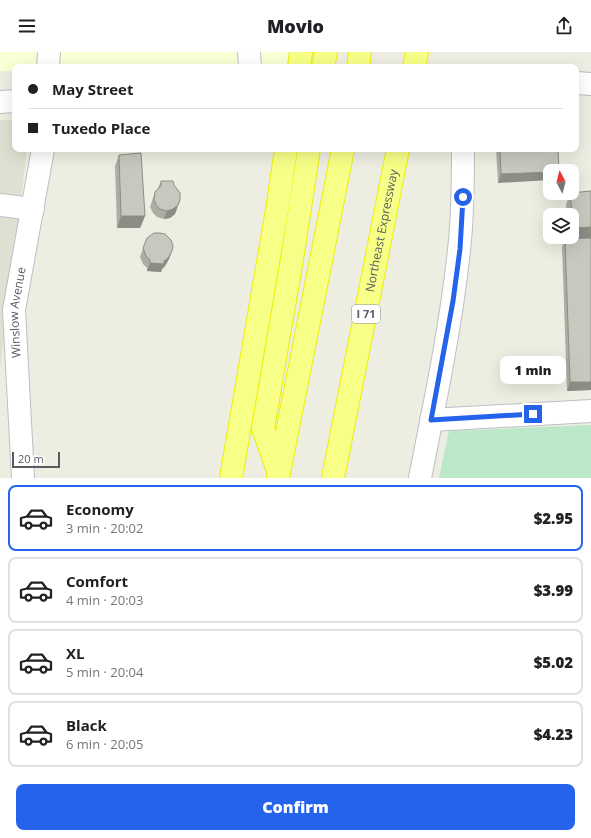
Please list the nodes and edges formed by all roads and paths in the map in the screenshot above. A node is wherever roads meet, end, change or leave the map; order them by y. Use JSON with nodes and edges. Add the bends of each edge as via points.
{"nodes":[{"id":1,"x":49,"y":52,"type":"edge"},
{"id":2,"x":249,"y":52,"type":"edge"},
{"id":3,"x":301,"y":52,"type":"edge"},
{"id":4,"x":326,"y":52,"type":"edge"},
{"id":5,"x":360,"y":52,"type":"edge"},
{"id":6,"x":417,"y":52,"type":"edge"},
{"id":7,"x":48,"y":64,"type":"edge"},
{"id":8,"x":250,"y":64,"type":"edge"},
{"id":9,"x":299,"y":64,"type":"edge"},
{"id":10,"x":324,"y":64,"type":"edge"},
{"id":11,"x":358,"y":64,"type":"edge"},
{"id":12,"x":415,"y":64,"type":"edge"},
{"id":13,"x":12,"y":101,"type":"edge"},
{"id":14,"x":0,"y":102,"type":"edge"},
{"id":15,"x":43,"y":152,"type":"edge"},
{"id":16,"x":286,"y":152,"type":"edge"},
{"id":17,"x":309,"y":152,"type":"edge"},
{"id":18,"x":341,"y":152,"type":"edge"},
{"id":19,"x":397,"y":152,"type":"edge"},
{"id":20,"x":463,"y":152,"type":"edge"},
{"id":21,"x":0,"y":204,"type":"edge"},
{"id":22,"x":33,"y":209,"type":"junction"},
{"id":23,"x":8,"y":346,"type":"edge"},
{"id":24,"x":591,"y":411,"type":"edge"},
{"id":25,"x":431,"y":420,"type":"junction"},
{"id":26,"x":278,"y":475,"type":"edge"},
{"id":27,"x":23,"y":478,"type":"edge"},
{"id":28,"x":231,"y":478,"type":"edge"},
{"id":29,"x":333,"y":478,"type":"edge"},
{"id":30,"x":420,"y":478,"type":"edge"}],
"edges":[{"from":1,"to":7,"type":"street"},
{"from":2,"to":8,"type":"street"},
{"from":3,"to":9,"type":"highway"},
{"from":4,"to":10,"type":"highway"},
{"from":5,"to":11,"type":"highway"},
{"from":6,"to":12,"type":"highway"},
{"from":13,"to":14,"type":"street"},
{"from":15,"to":22,"type":"street","name":"Winslow Avenue"},
{"from":16,"to":28,"type":"highway"},
{"from":17,"to":26,"type":"highway","via":[[263,428]]},
{"from":18,"to":26,"type":"highway"},
{"from":19,"to":29,"type":"highway","name":"Northeast Expressway","number":"I 71"},
{"from":20,"to":25,"type":"street","via":[[460,249]]},
{"from":21,"to":22,"type":"street"},
{"from":22,"to":23,"type":"street","name":"Winslow Avenue"},
{"from":23,"to":27,"type":"street","name":"Winslow Avenue"},
{"from":24,"to":25,"type":"street"},
{"from":25,"to":30,"type":"street"}]}
